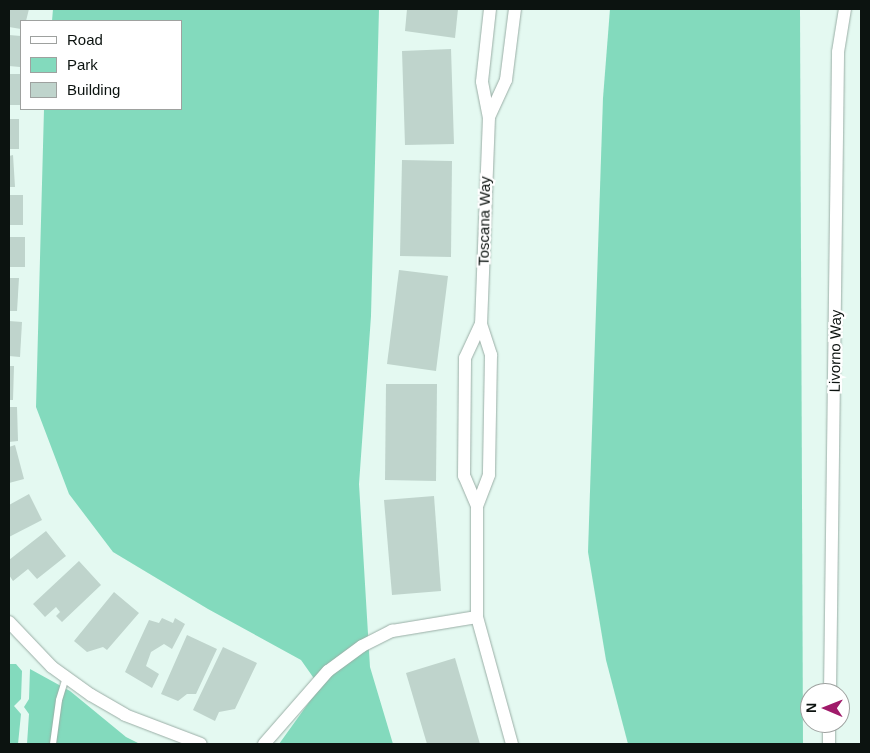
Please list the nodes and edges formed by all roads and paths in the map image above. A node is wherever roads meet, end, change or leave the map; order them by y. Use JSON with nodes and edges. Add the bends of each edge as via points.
{"nodes":[{"id":1,"x":490,"y":9,"type":"edge"},
{"id":2,"x":515,"y":9,"type":"edge"},
{"id":3,"x":845,"y":9,"type":"edge"},
{"id":4,"x":489,"y":117,"type":"junction"},
{"id":5,"x":481,"y":324,"type":"junction"},
{"id":6,"x":477,"y":506,"type":"junction"},
{"id":7,"x":477,"y":616,"type":"junction"},
{"id":8,"x":9,"y":622,"type":"edge"},
{"id":9,"x":66,"y":677,"type":"junction"},
{"id":10,"x":830,"y":683,"type":"edge"},
{"id":11,"x":53,"y":744,"type":"edge"},
{"id":12,"x":201,"y":744,"type":"edge"},
{"id":13,"x":264,"y":744,"type":"edge"},
{"id":14,"x":512,"y":744,"type":"edge"}],
"edges":[{"from":1,"to":4,"type":"street","name":"Toscana Way","via":[[482,82]]},
{"from":2,"to":4,"type":"street","name":"Toscana Way","via":[[506,80]]},
{"from":3,"to":10,"type":"street","name":"Livorno Way","via":[[838,52]]},
{"from":4,"to":5,"type":"street","name":"Toscana Way"},
{"from":5,"to":6,"type":"street","name":"Toscana Way","via":[[492,355],[489,475]]},
{"from":5,"to":6,"type":"street","name":"Toscana Way","via":[[465,358],[464,476]]},
{"from":6,"to":7,"type":"street","name":"Toscana Way"},
{"from":7,"to":13,"type":"street","via":[[392,631],[362,646],[328,671]]},
{"from":7,"to":14,"type":"street","name":"Toscana Way"},
{"from":8,"to":9,"type":"street"},
{"from":9,"to":11,"type":"lane"},
{"from":9,"to":12,"type":"street","via":[[125,715]]}]}
